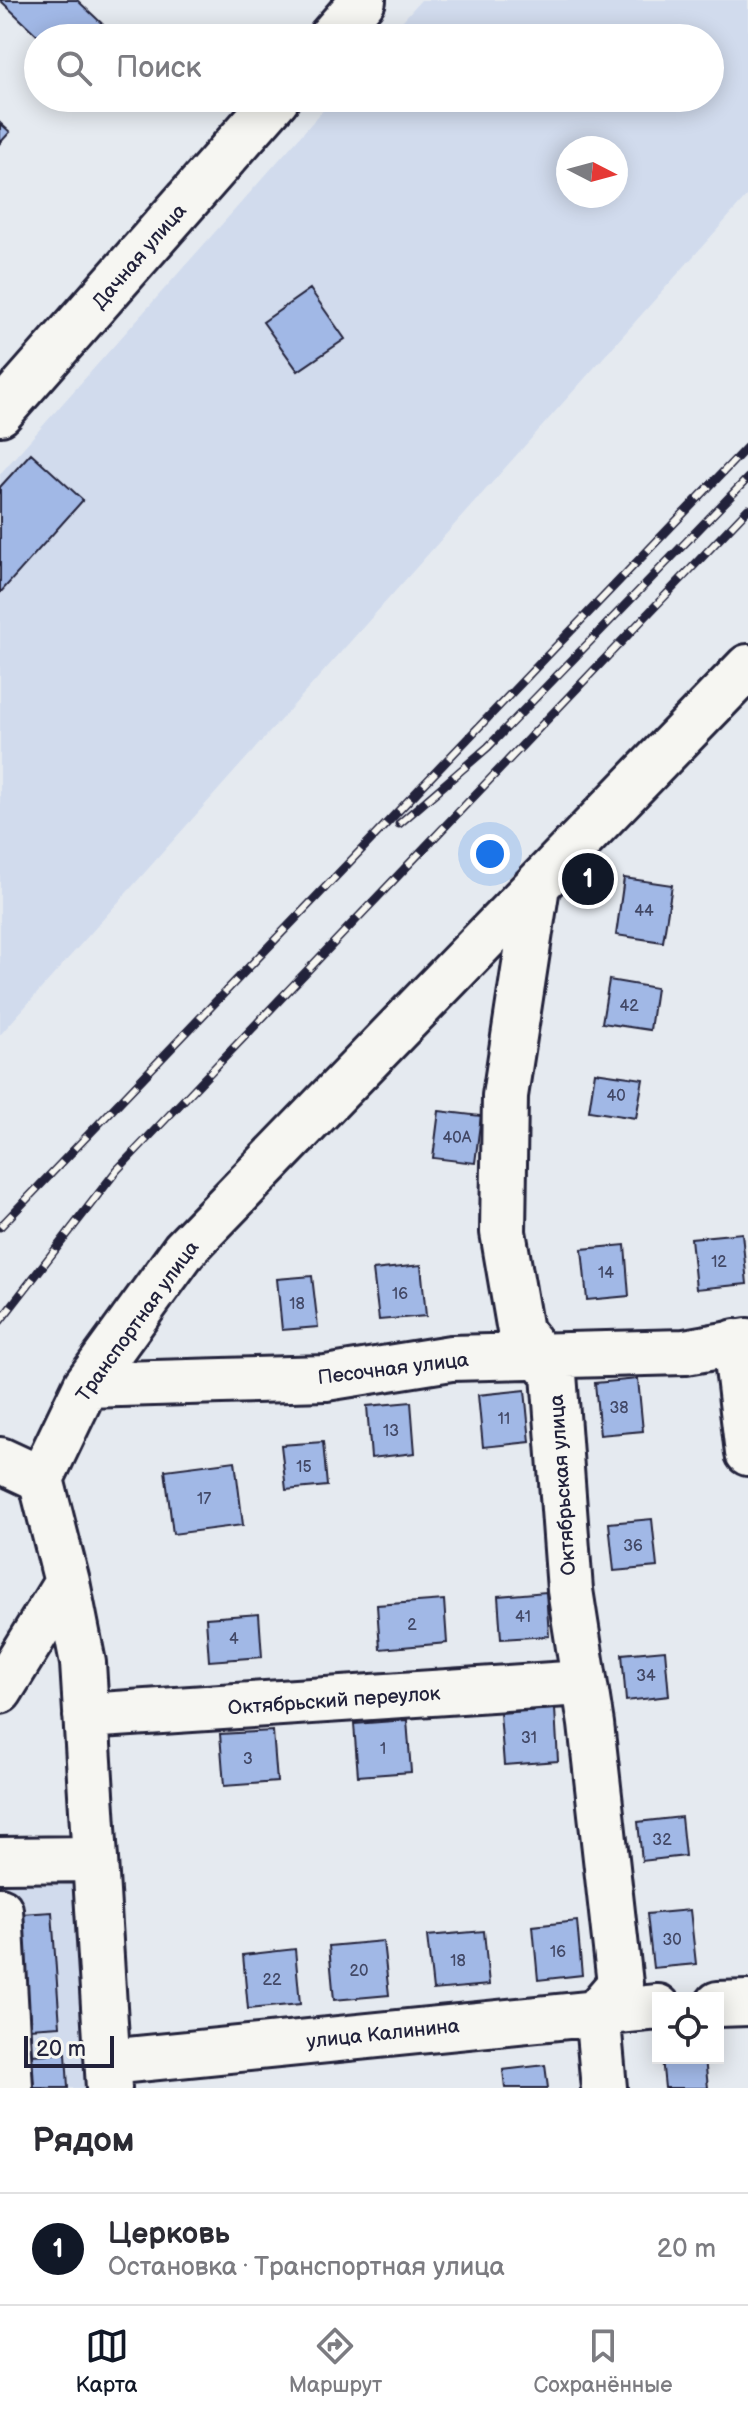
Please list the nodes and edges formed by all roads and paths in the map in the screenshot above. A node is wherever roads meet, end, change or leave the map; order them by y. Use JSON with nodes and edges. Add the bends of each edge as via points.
{"nodes":[{"id":1,"x":363,"y":0,"type":"edge"},
{"id":2,"x":342,"y":24,"type":"edge"},
{"id":3,"x":265,"y":112,"type":"edge"},
{"id":4,"x":0,"y":413,"type":"edge"},
{"id":5,"x":748,"y":667,"type":"edge"},
{"id":6,"x":537,"y":886,"type":"junction"},
{"id":7,"x":742,"y":1342,"type":"edge"},
{"id":8,"x":540,"y":1357,"type":"junction"},
{"id":9,"x":86,"y":1385,"type":"junction"},
{"id":10,"x":748,"y":1453,"type":"edge"},
{"id":11,"x":0,"y":1460,"type":"edge"},
{"id":12,"x":41,"y":1479,"type":"junction"},
{"id":13,"x":67,"y":1582,"type":"junction"},
{"id":14,"x":582,"y":1683,"type":"junction"},
{"id":15,"x":0,"y":1691,"type":"edge"},
{"id":16,"x":86,"y":1716,"type":"junction"},
{"id":17,"x":95,"y":1859,"type":"junction"},
{"id":18,"x":0,"y":1860,"type":"edge"},
{"id":19,"x":0,"y":1910,"type":"edge"},
{"id":20,"x":748,"y":2003,"type":"edge"},
{"id":21,"x":724,"y":2004,"type":"edge"},
{"id":22,"x":652,"y":2007,"type":"edge"},
{"id":23,"x":597,"y":2011,"type":"junction"},
{"id":24,"x":108,"y":2075,"type":"edge"},
{"id":25,"x":10,"y":2088,"type":"edge"},
{"id":26,"x":604,"y":2088,"type":"edge"}],
"edges":[{"from":1,"to":2,"type":"street"},
{"from":3,"to":4,"type":"street","name":"Дачная улица"},
{"from":5,"to":6,"type":"street","name":"Транспортная улица"},
{"from":6,"to":8,"type":"street","name":"Октябрьская улица","via":[[505,1096],[503,1232],[520,1331]]},
{"from":6,"to":9,"type":"street","name":"Транспортная улица","via":[[184,1250]]},
{"from":7,"to":8,"type":"street","name":"Песочная улица","via":[[685,1352]]},
{"from":7,"to":10,"type":"street"},
{"from":8,"to":9,"type":"street","name":"Песочная улица","via":[[451,1358],[326,1378]]},
{"from":8,"to":14,"type":"street","name":"Октябрьская улица","via":[[554,1374]]},
{"from":9,"to":12,"type":"street","name":"Транспортная улица"},
{"from":11,"to":12,"type":"street"},
{"from":12,"to":13,"type":"street"},
{"from":13,"to":15,"type":"street"},
{"from":13,"to":16,"type":"street","via":[[83,1663]]},
{"from":14,"to":16,"type":"street","name":"Октябрьский переулок"},
{"from":14,"to":23,"type":"street","name":"Октябрьская улица","via":[[620,1984]]},
{"from":16,"to":17,"type":"street"},
{"from":17,"to":18,"type":"street"},
{"from":17,"to":24,"type":"street"},
{"from":19,"to":25,"type":"street"},
{"from":20,"to":21,"type":"street"},
{"from":22,"to":23,"type":"street","name":"улица Калинина"},
{"from":23,"to":24,"type":"street","name":"улица Калинина"},
{"from":23,"to":26,"type":"street"}]}
